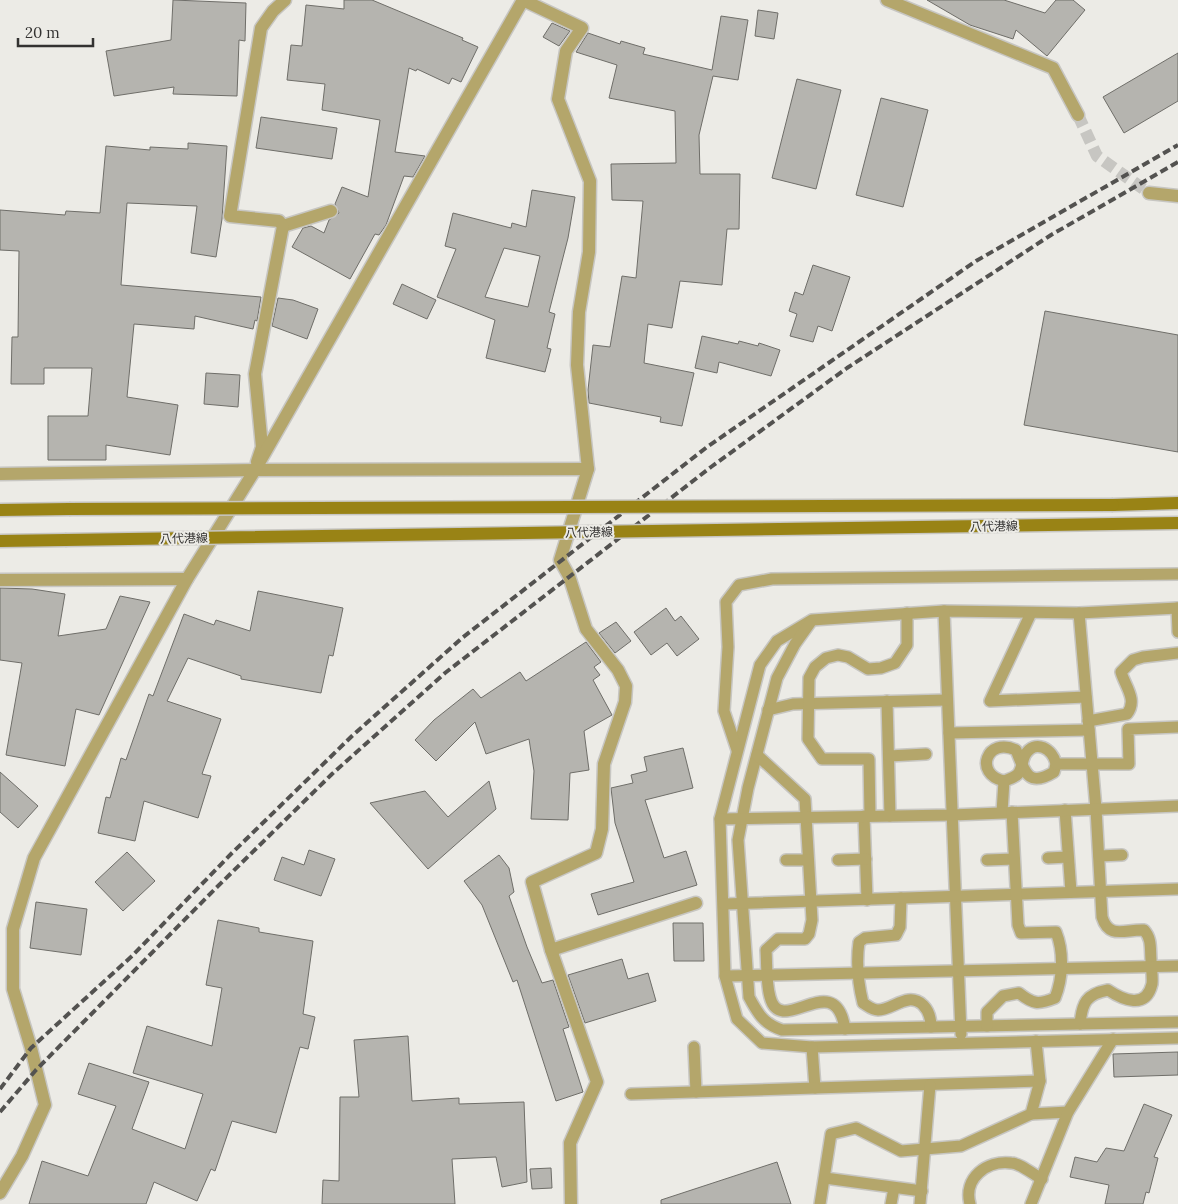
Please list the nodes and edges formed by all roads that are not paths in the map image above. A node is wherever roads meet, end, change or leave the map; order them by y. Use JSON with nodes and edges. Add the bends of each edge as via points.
{"nodes":[{"id":1,"x":285,"y":0,"type":"edge"},
{"id":2,"x":523,"y":0,"type":"edge"},
{"id":3,"x":887,"y":0,"type":"edge"},
{"id":4,"x":1078,"y":115,"type":"tunnel mouth"},
{"id":5,"x":1149,"y":193,"type":"tunnel mouth"},
{"id":6,"x":1178,"y":196,"type":"edge"},
{"id":7,"x":331,"y":211,"type":"dead end"},
{"id":8,"x":283,"y":226,"type":"junction"},
{"id":9,"x":588,"y":469,"type":"junction"},
{"id":10,"x":256,"y":470,"type":"junction"},
{"id":11,"x":0,"y":474,"type":"edge"},
{"id":12,"x":1178,"y":503,"type":"edge"},
{"id":13,"x":0,"y":510,"type":"edge"},
{"id":14,"x":1178,"y":523,"type":"edge"},
{"id":15,"x":0,"y":541,"type":"edge"},
{"id":16,"x":1178,"y":574,"type":"edge"},
{"id":17,"x":187,"y":579,"type":"junction"},
{"id":18,"x":0,"y":580,"type":"edge"},
{"id":19,"x":1178,"y":608,"type":"edge"},
{"id":20,"x":944,"y":611,"type":"junction"},
{"id":21,"x":1031,"y":612,"type":"junction"},
{"id":22,"x":907,"y":613,"type":"junction"},
{"id":23,"x":1079,"y":613,"type":"junction"},
{"id":24,"x":812,"y":620,"type":"junction"},
{"id":25,"x":1178,"y":632,"type":"edge"},
{"id":26,"x":1178,"y":653,"type":"edge"},
{"id":27,"x":1086,"y":698,"type":"junction"},
{"id":28,"x":947,"y":700,"type":"junction"},
{"id":29,"x":887,"y":701,"type":"junction"},
{"id":30,"x":809,"y":704,"type":"junction"},
{"id":31,"x":768,"y":710,"type":"junction"},
{"id":32,"x":1089,"y":725,"type":"junction"},
{"id":33,"x":1178,"y":727,"type":"edge"},
{"id":34,"x":949,"y":733,"type":"junction"},
{"id":35,"x":737,"y":750,"type":"junction"},
{"id":36,"x":926,"y":754,"type":"dead end"},
{"id":37,"x":756,"y":755,"type":"junction"},
{"id":38,"x":889,"y":756,"type":"junction"},
{"id":39,"x":1022,"y":764,"type":"junction"},
{"id":40,"x":1056,"y":764,"type":"junction"},
{"id":41,"x":1092,"y":766,"type":"junction"},
{"id":42,"x":1004,"y":781,"type":"junction"},
{"id":43,"x":1178,"y":806,"type":"edge"},
{"id":44,"x":1096,"y":809,"type":"junction"},
{"id":45,"x":1065,"y":810,"type":"junction"},
{"id":46,"x":1007,"y":812,"type":"junction"},
{"id":47,"x":952,"y":815,"type":"junction"},
{"id":48,"x":806,"y":816,"type":"junction"},
{"id":49,"x":867,"y":816,"type":"junction"},
{"id":50,"x":890,"y":816,"type":"junction"},
{"id":51,"x":742,"y":818,"type":"junction"},
{"id":52,"x":720,"y":819,"type":"junction"},
{"id":53,"x":1099,"y":856,"type":"junction"},
{"id":54,"x":1122,"y":856,"type":"dead end"},
{"id":55,"x":1068,"y":857,"type":"junction"},
{"id":56,"x":1048,"y":858,"type":"dead end"},
{"id":57,"x":1014,"y":859,"type":"junction"},
{"id":58,"x":786,"y":860,"type":"dead end"},
{"id":59,"x":808,"y":860,"type":"junction"},
{"id":60,"x":838,"y":860,"type":"dead end"},
{"id":61,"x":866,"y":860,"type":"junction"},
{"id":62,"x":987,"y":860,"type":"dead end"},
{"id":63,"x":1178,"y":889,"type":"edge"},
{"id":64,"x":1071,"y":892,"type":"junction"},
{"id":65,"x":1101,"y":892,"type":"junction"},
{"id":66,"x":1016,"y":895,"type":"junction"},
{"id":67,"x":955,"y":896,"type":"junction"},
{"id":68,"x":901,"y":898,"type":"junction"},
{"id":69,"x":867,"y":900,"type":"junction"},
{"id":70,"x":811,"y":902,"type":"junction"},
{"id":71,"x":696,"y":903,"type":"dead end"},
{"id":72,"x":724,"y":904,"type":"junction"},
{"id":73,"x":743,"y":904,"type":"junction"},
{"id":74,"x":551,"y":950,"type":"junction"},
{"id":75,"x":1151,"y":966,"type":"junction"},
{"id":76,"x":1178,"y":966,"type":"edge"},
{"id":77,"x":1061,"y":968,"type":"junction"},
{"id":78,"x":958,"y":971,"type":"junction"},
{"id":79,"x":858,"y":973,"type":"junction"},
{"id":80,"x":768,"y":975,"type":"junction"},
{"id":81,"x":725,"y":976,"type":"junction"},
{"id":82,"x":748,"y":976,"type":"junction"},
{"id":83,"x":1178,"y":1022,"type":"edge"},
{"id":84,"x":1080,"y":1024,"type":"junction"},
{"id":85,"x":987,"y":1026,"type":"junction"},
{"id":86,"x":931,"y":1027,"type":"junction"},
{"id":87,"x":960,"y":1027,"type":"junction"},
{"id":88,"x":845,"y":1029,"type":"junction"},
{"id":89,"x":1178,"y":1038,"type":"edge"},
{"id":90,"x":1112,"y":1039,"type":"junction"},
{"id":91,"x":1036,"y":1042,"type":"junction"},
{"id":92,"x":961,"y":1043,"type":"junction"},
{"id":93,"x":694,"y":1047,"type":"dead end"},
{"id":94,"x":812,"y":1047,"type":"junction"},
{"id":95,"x":1040,"y":1082,"type":"junction"},
{"id":96,"x":930,"y":1085,"type":"junction"},
{"id":97,"x":815,"y":1088,"type":"junction"},
{"id":98,"x":696,"y":1092,"type":"junction"},
{"id":99,"x":631,"y":1094,"type":"dead end"},
{"id":100,"x":1068,"y":1112,"type":"junction"},
{"id":101,"x":1031,"y":1114,"type":"junction"},
{"id":102,"x":926,"y":1148,"type":"junction"},
{"id":103,"x":825,"y":1178,"type":"junction"},
{"id":104,"x":1042,"y":1179,"type":"junction"},
{"id":105,"x":894,"y":1188,"type":"junction"},
{"id":106,"x":922,"y":1191,"type":"junction"},
{"id":107,"x":0,"y":1193,"type":"edge"},
{"id":108,"x":571,"y":1204,"type":"edge"},
{"id":109,"x":820,"y":1204,"type":"edge"},
{"id":110,"x":891,"y":1204,"type":"edge"},
{"id":111,"x":920,"y":1204,"type":"edge"},
{"id":112,"x":970,"y":1204,"type":"edge"},
{"id":113,"x":1031,"y":1204,"type":"edge"}],
"edges":[{"from":1,"to":8,"type":"street","via":[[261,28],[230,216],[279,221]]},
{"from":2,"to":9,"type":"street","via":[[582,28],[566,51],[558,99],[590,182],[589,252],[579,312],[577,365]]},
{"from":2,"to":10,"type":"street"},
{"from":3,"to":4,"type":"street","via":[[1053,68]]},
{"from":5,"to":6,"type":"street"},
{"from":7,"to":8,"type":"street"},
{"from":8,"to":10,"type":"street","via":[[255,374],[262,447]]},
{"from":9,"to":10,"type":"street"},
{"from":9,"to":74,"type":"street","via":[[560,560],[569,576],[586,629],[618,670],[626,686],[604,764],[602,829],[596,853],[532,882]]},
{"from":10,"to":11,"type":"street"},
{"from":10,"to":17,"type":"street"},
{"from":12,"to":13,"type":"main road","name":"八代港線","bridge":true},
{"from":14,"to":15,"type":"main road","name":"八代港線","bridge":true},
{"from":16,"to":35,"type":"lane","via":[[772,579],[739,585],[726,602],[728,654],[724,711]]},
{"from":17,"to":18,"type":"street"},
{"from":17,"to":107,"type":"street","via":[[34,858],[13,928],[13,989],[46,1105]]},
{"from":19,"to":23,"type":"lane"},
{"from":19,"to":25,"type":"lane"},
{"from":20,"to":21,"type":"lane"},
{"from":20,"to":22,"type":"lane"},
{"from":20,"to":28,"type":"lane"},
{"from":21,"to":23,"type":"lane"},
{"from":21,"to":27,"type":"lane","via":[[990,701]]},
{"from":22,"to":24,"type":"lane"},
{"from":22,"to":30,"type":"lane","via":[[907,645],[895,663],[868,669],[848,657],[826,658],[815,666],[809,678]]},
{"from":23,"to":27,"type":"lane"},
{"from":24,"to":31,"type":"lane","via":[[777,678]]},
{"from":24,"to":35,"type":"lane","via":[[777,641],[760,665]]},
{"from":26,"to":32,"type":"lane","via":[[1133,660],[1121,672],[1131,698],[1127,714]]},
{"from":27,"to":32,"type":"lane"},
{"from":28,"to":29,"type":"lane"},
{"from":28,"to":34,"type":"lane"},
{"from":29,"to":30,"type":"lane"},
{"from":29,"to":38,"type":"lane"},
{"from":30,"to":31,"type":"lane"},
{"from":30,"to":49,"type":"lane","via":[[808,739],[822,759],[869,759]]},
{"from":31,"to":37,"type":"lane"},
{"from":32,"to":34,"type":"lane"},
{"from":32,"to":41,"type":"lane"},
{"from":33,"to":41,"type":"lane","via":[[1128,729],[1129,764]]},
{"from":34,"to":47,"type":"lane"},
{"from":35,"to":52,"type":"lane"},
{"from":36,"to":38,"type":"lane"},
{"from":37,"to":48,"type":"lane","via":[[805,799]]},
{"from":37,"to":51,"type":"lane"},
{"from":38,"to":50,"type":"lane"},
{"from":39,"to":40,"type":"lane","via":[[1033,779],[1042,780],[1054,772]]},
{"from":39,"to":40,"type":"lane","via":[[1029,750],[1038,746],[1047,748],[1054,755]]},
{"from":39,"to":42,"type":"lane","via":[[1013,779]]},
{"from":39,"to":42,"type":"lane","via":[[1016,750],[998,746],[988,756],[986,765],[989,773]]},
{"from":40,"to":41,"type":"lane"},
{"from":41,"to":44,"type":"lane"},
{"from":42,"to":46,"type":"lane"},
{"from":43,"to":44,"type":"lane"},
{"from":44,"to":45,"type":"lane"},
{"from":44,"to":53,"type":"lane"},
{"from":45,"to":46,"type":"lane"},
{"from":45,"to":55,"type":"lane"},
{"from":46,"to":47,"type":"lane"},
{"from":46,"to":57,"type":"lane"},
{"from":47,"to":50,"type":"lane"},
{"from":47,"to":67,"type":"lane"},
{"from":48,"to":49,"type":"lane"},
{"from":48,"to":51,"type":"lane"},
{"from":48,"to":59,"type":"lane"},
{"from":49,"to":50,"type":"lane"},
{"from":49,"to":61,"type":"lane"},
{"from":51,"to":52,"type":"lane"},
{"from":51,"to":73,"type":"lane","via":[[738,840]]},
{"from":52,"to":72,"type":"lane"},
{"from":53,"to":54,"type":"lane"},
{"from":53,"to":65,"type":"lane"},
{"from":55,"to":56,"type":"lane"},
{"from":55,"to":64,"type":"lane"},
{"from":57,"to":62,"type":"lane"},
{"from":57,"to":66,"type":"lane"},
{"from":58,"to":59,"type":"lane"},
{"from":59,"to":70,"type":"lane"},
{"from":60,"to":61,"type":"lane"},
{"from":61,"to":69,"type":"lane"},
{"from":63,"to":65,"type":"lane"},
{"from":64,"to":65,"type":"lane"},
{"from":64,"to":66,"type":"lane"},
{"from":65,"to":75,"type":"lane","via":[[1105,928],[1111,932],[1144,930],[1150,937]]},
{"from":66,"to":67,"type":"lane"},
{"from":66,"to":77,"type":"lane","via":[[1021,933],[1056,932],[1060,941]]},
{"from":67,"to":68,"type":"lane"},
{"from":67,"to":78,"type":"lane"},
{"from":68,"to":69,"type":"lane"},
{"from":68,"to":79,"type":"lane","via":[[900,927],[896,935],[865,938],[859,942]]},
{"from":69,"to":70,"type":"lane"},
{"from":70,"to":73,"type":"lane"},
{"from":70,"to":80,"type":"lane","via":[[809,934],[805,939],[778,939],[772,943],[766,950]]},
{"from":71,"to":74,"type":"street"},
{"from":72,"to":73,"type":"lane"},
{"from":72,"to":81,"type":"lane"},
{"from":73,"to":82,"type":"lane"},
{"from":74,"to":108,"type":"street","via":[[597,1082],[570,1144]]},
{"from":75,"to":76,"type":"lane"},
{"from":75,"to":77,"type":"lane"},
{"from":75,"to":84,"type":"lane","via":[[1152,984],[1140,999],[1126,1001],[1108,990],[1095,993],[1085,1001]]},
{"from":77,"to":78,"type":"lane"},
{"from":77,"to":85,"type":"lane","via":[[1055,998],[1040,1004],[1019,993],[1003,996],[987,1012]]},
{"from":78,"to":79,"type":"lane"},
{"from":78,"to":87,"type":"lane"},
{"from":79,"to":80,"type":"lane"},
{"from":79,"to":86,"type":"lane","via":[[863,1003],[880,1010],[909,1000],[918,1001],[927,1009]]},
{"from":80,"to":82,"type":"lane"},
{"from":80,"to":88,"type":"lane","via":[[770,999],[776,1007],[792,1012],[809,1003],[830,1003],[841,1012]]},
{"from":81,"to":82,"type":"lane"},
{"from":81,"to":94,"type":"lane","via":[[737,1019],[762,1043]]},
{"from":82,"to":88,"type":"lane","via":[[749,997],[769,1026],[782,1030]]},
{"from":83,"to":84,"type":"lane"},
{"from":84,"to":85,"type":"lane"},
{"from":85,"to":87,"type":"lane"},
{"from":86,"to":87,"type":"lane"},
{"from":86,"to":88,"type":"lane"},
{"from":87,"to":92,"type":"lane"},
{"from":89,"to":90,"type":"lane"},
{"from":90,"to":91,"type":"lane"},
{"from":90,"to":100,"type":"lane"},
{"from":91,"to":92,"type":"lane"},
{"from":91,"to":95,"type":"lane"},
{"from":92,"to":94,"type":"lane"},
{"from":93,"to":98,"type":"lane"},
{"from":94,"to":97,"type":"lane"},
{"from":95,"to":96,"type":"lane"},
{"from":95,"to":101,"type":"lane"},
{"from":96,"to":97,"type":"lane"},
{"from":96,"to":102,"type":"lane"},
{"from":97,"to":98,"type":"lane"},
{"from":98,"to":99,"type":"lane"},
{"from":100,"to":101,"type":"lane"},
{"from":100,"to":104,"type":"lane"},
{"from":101,"to":102,"type":"lane","via":[[961,1146]]},
{"from":102,"to":103,"type":"lane","via":[[902,1151],[856,1128],[831,1134]]},
{"from":102,"to":106,"type":"lane"},
{"from":103,"to":105,"type":"lane"},
{"from":103,"to":109,"type":"lane"},
{"from":104,"to":112,"type":"lane","via":[[1012,1162],[985,1166],[973,1177]]},
{"from":104,"to":113,"type":"lane"},
{"from":105,"to":106,"type":"lane"},
{"from":105,"to":110,"type":"lane"},
{"from":106,"to":111,"type":"lane"}]}
